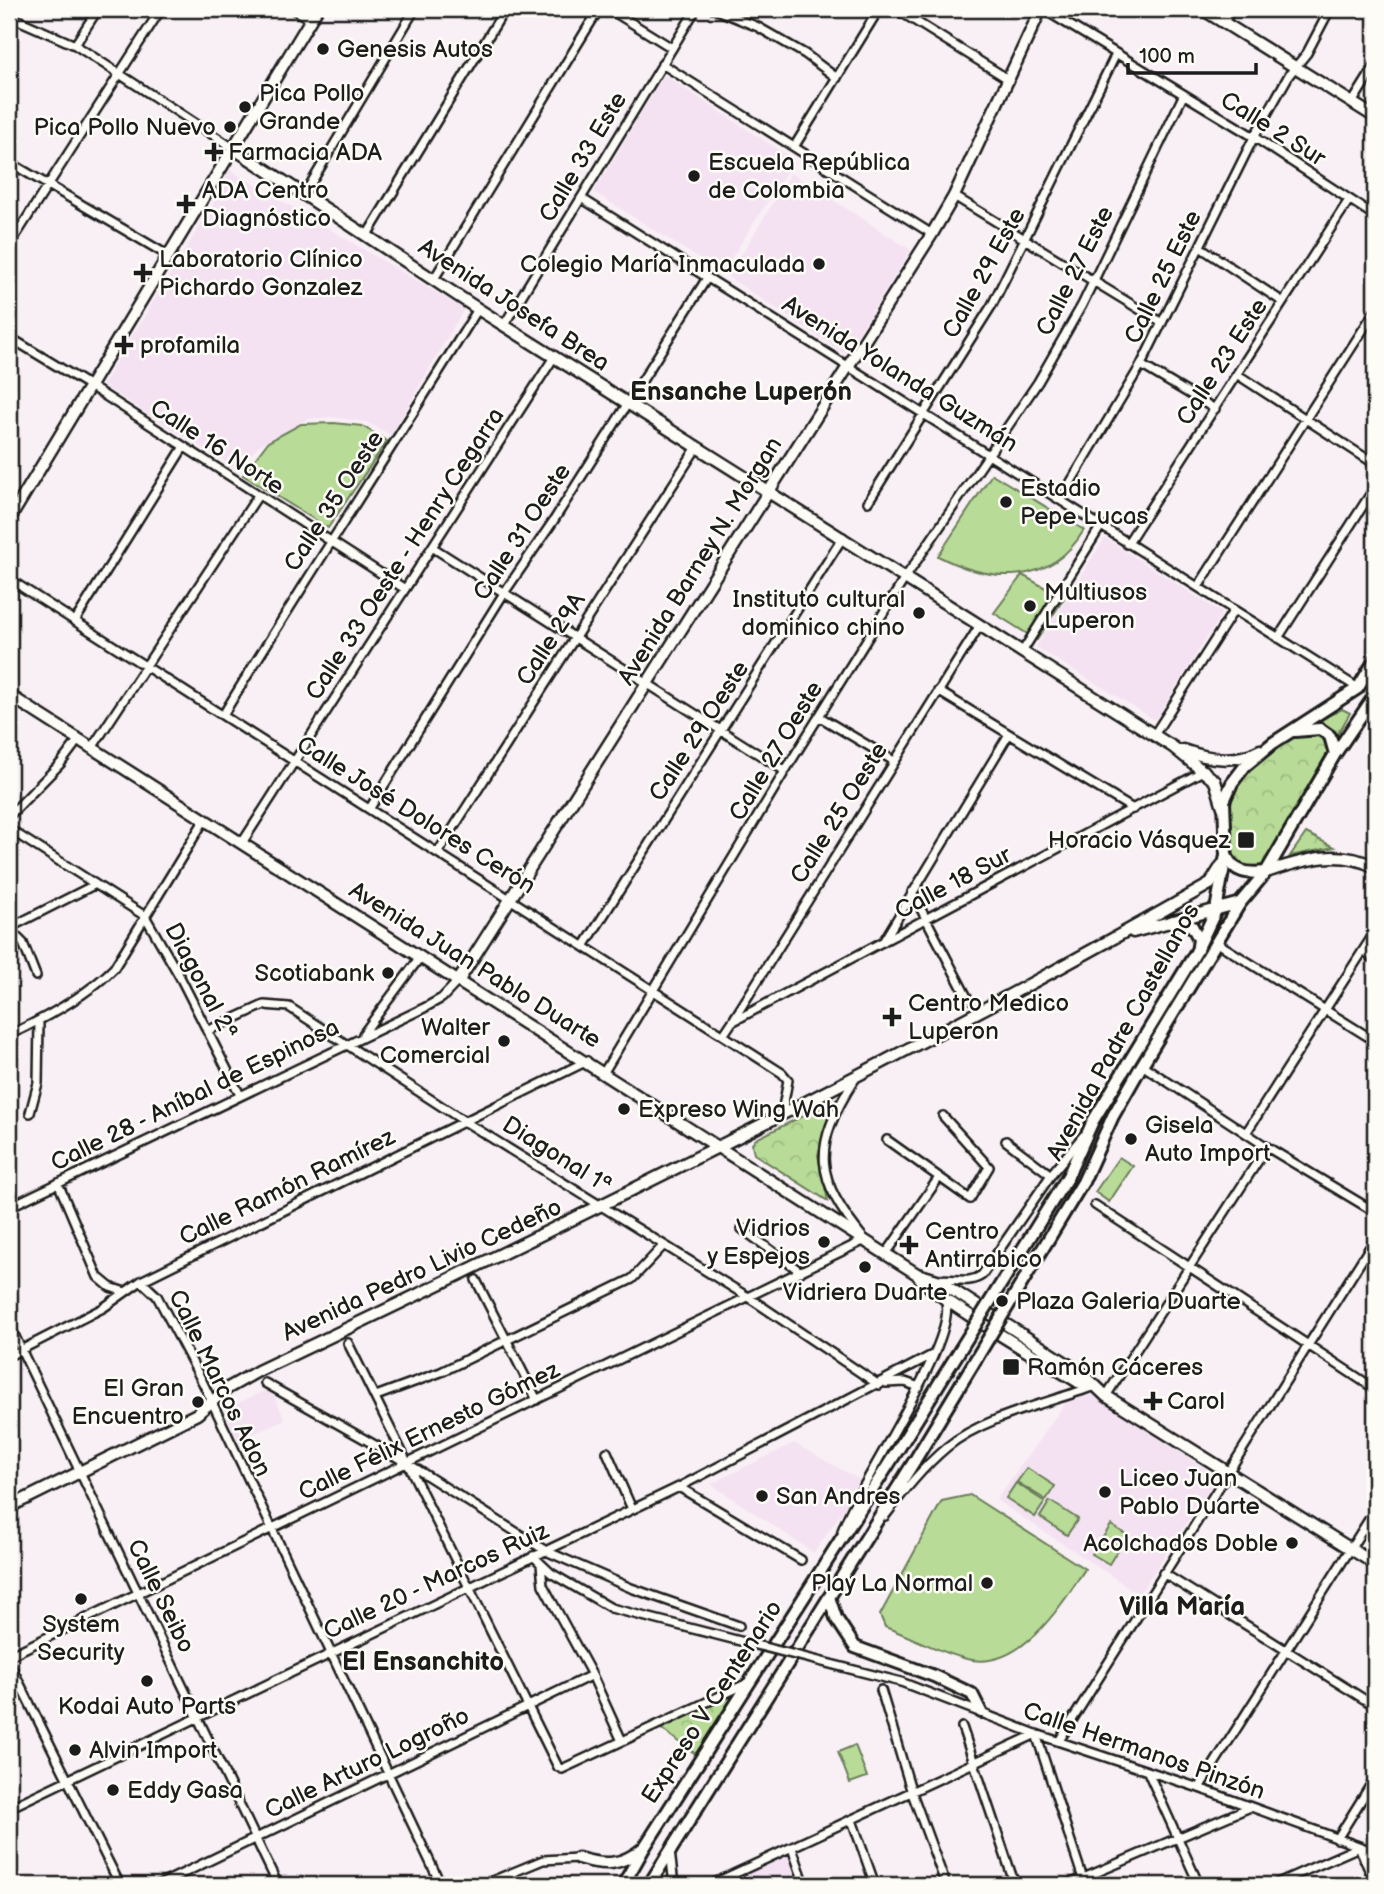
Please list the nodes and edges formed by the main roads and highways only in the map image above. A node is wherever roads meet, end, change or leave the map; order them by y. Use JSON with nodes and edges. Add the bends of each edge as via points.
{"nodes":[{"id":1,"x":317,"y":9,"type":"edge"},
{"id":2,"x":1042,"y":9,"type":"edge"},
{"id":3,"x":1202,"y":9,"type":"edge"},
{"id":4,"x":1375,"y":117,"type":"edge"},
{"id":5,"x":233,"y":148,"type":"junction"},
{"id":6,"x":769,"y":492,"type":"junction"},
{"id":7,"x":9,"y":520,"type":"edge"},
{"id":8,"x":1375,"y":660,"type":"edge"},
{"id":9,"x":1358,"y":688,"type":"junction"},
{"id":10,"x":9,"y":695,"type":"edge"},
{"id":11,"x":1375,"y":695,"type":"edge"},
{"id":12,"x":1290,"y":732,"type":"junction"},
{"id":13,"x":1273,"y":743,"type":"junction"},
{"id":14,"x":1173,"y":747,"type":"junction"},
{"id":15,"x":1335,"y":754,"type":"junction"},
{"id":16,"x":1224,"y":815,"type":"junction"},
{"id":17,"x":1226,"y":855,"type":"junction"},
{"id":18,"x":1375,"y":867,"type":"edge"},
{"id":19,"x":1266,"y":872,"type":"junction"},
{"id":20,"x":1240,"y":902,"type":"junction"},
{"id":21,"x":1216,"y":910,"type":"junction"},
{"id":22,"x":1173,"y":921,"type":"junction"},
{"id":23,"x":1116,"y":937,"type":"junction"},
{"id":24,"x":1196,"y":952,"type":"junction"},
{"id":25,"x":459,"y":980,"type":"junction"},
{"id":26,"x":720,"y":1145,"type":"junction"},
{"id":27,"x":917,"y":1274,"type":"junction"},
{"id":28,"x":1093,"y":1387,"type":"junction"},
{"id":29,"x":900,"y":1448,"type":"joint"},
{"id":30,"x":915,"y":1460,"type":"joint"},
{"id":31,"x":9,"y":1507,"type":"edge"},
{"id":32,"x":1375,"y":1564,"type":"edge"},
{"id":33,"x":829,"y":1597,"type":"junction"},
{"id":34,"x":981,"y":1712,"type":"road end"},
{"id":35,"x":644,"y":1847,"type":"junction"},
{"id":36,"x":578,"y":1858,"type":"road end"},
{"id":37,"x":623,"y":1885,"type":"edge"},
{"id":38,"x":649,"y":1885,"type":"edge"}],
"edges":[{"from":1,"to":5,"type":"main road"},
{"from":2,"to":6,"type":"main road","name":"Avenida Barney N. Morgan","via":[[954,196]]},
{"from":3,"to":4,"type":"main road"},
{"from":5,"to":6,"type":"main road","name":"Avenida Josefa Brea"},
{"from":5,"to":7,"type":"main road"},
{"from":6,"to":14,"type":"main road","name":"Avenida Josefa Brea"},
{"from":6,"to":25,"type":"main road","name":"Avenida Barney N. Morgan"},
{"from":8,"to":9,"type":"main road","name":"Avenida Padre Castellanos"},
{"from":9,"to":11,"type":"main road","name":"Avenida Yolanda Guzmán"},
{"from":9,"to":12,"type":"main road","name":"Avenida Padre Castellanos"},
{"from":10,"to":25,"type":"main road","name":"Avenida Juan Pablo Duarte"},
{"from":11,"to":15,"type":"main road","name":"Avenida Padre Castellanos"},
{"from":12,"to":13,"type":"main road","name":"Avenida Padre Castellanos"},
{"from":12,"to":15,"type":"main road","via":[[1320,729],[1330,736]]},
{"from":13,"to":14,"type":"main road","name":"Avenida Josefa Brea","via":[[1250,755],[1225,760]]},
{"from":13,"to":16,"type":"main road","name":"Avenida Padre Castellanos","via":[[1232,783]]},
{"from":14,"to":16,"type":"main road","name":"Avenida Josefa Brea","via":[[1205,770],[1219,788]]},
{"from":15,"to":19,"type":"main road","name":"Avenida Padre Castellanos"},
{"from":16,"to":17,"type":"main road","name":"Avenida Padre Castellanos"},
{"from":17,"to":19,"type":"main road","via":[[1231,866],[1245,874]]},
{"from":17,"to":21,"type":"main road","name":"Avenida Padre Castellanos"},
{"from":17,"to":23,"type":"main road","name":"Avenida Pedro Livio Cedeño","via":[[1210,884]]},
{"from":18,"to":19,"type":"main road","via":[[1329,855]]},
{"from":19,"to":20,"type":"main road","name":"Avenida Padre Castellanos"},
{"from":20,"to":21,"type":"main road"},
{"from":20,"to":30,"type":"main road","name":"Avenida Padre Castellanos","bridge":true,"via":[[1113,1116],[1083,1182]]},
{"from":21,"to":22,"type":"main road"},
{"from":21,"to":24,"type":"main road","name":"Avenida Padre Castellanos"},
{"from":22,"to":23,"type":"main road"},
{"from":22,"to":24,"type":"main road","via":[[1192,926],[1199,939]]},
{"from":23,"to":26,"type":"main road","name":"Avenida Pedro Livio Cedeño"},
{"from":24,"to":29,"type":"main road","name":"Avenida Padre Castellanos","bridge":true,"via":[[1093,1121],[1068,1175]]},
{"from":25,"to":26,"type":"main road","name":"Avenida Juan Pablo Duarte"},
{"from":26,"to":27,"type":"main road","name":"Avenida Juan Pablo Duarte"},
{"from":26,"to":31,"type":"main road","name":"Avenida Pedro Livio Cedeño","via":[[603,1207],[258,1371],[197,1414]]},
{"from":27,"to":28,"type":"main road","name":"Avenida Juan Pablo Duarte","via":[[937,1280],[1083,1374]]},
{"from":27,"to":28,"type":"main road","name":"Avenida Juan Pablo Duarte","via":[[945,1299]]},
{"from":28,"to":32,"type":"main road"},
{"from":29,"to":35,"type":"main road","name":"Expreso V Centenario"},
{"from":30,"to":33,"type":"main road","name":"Expreso V Centenario"},
{"from":33,"to":34,"type":"main road","via":[[836,1618],[856,1647],[972,1694]]},
{"from":33,"to":38,"type":"main road","name":"Expreso V Centenario"},
{"from":35,"to":36,"type":"main road","via":[[627,1861],[612,1865]]},
{"from":35,"to":37,"type":"main road","name":"Expreso V Centenario"}]}
